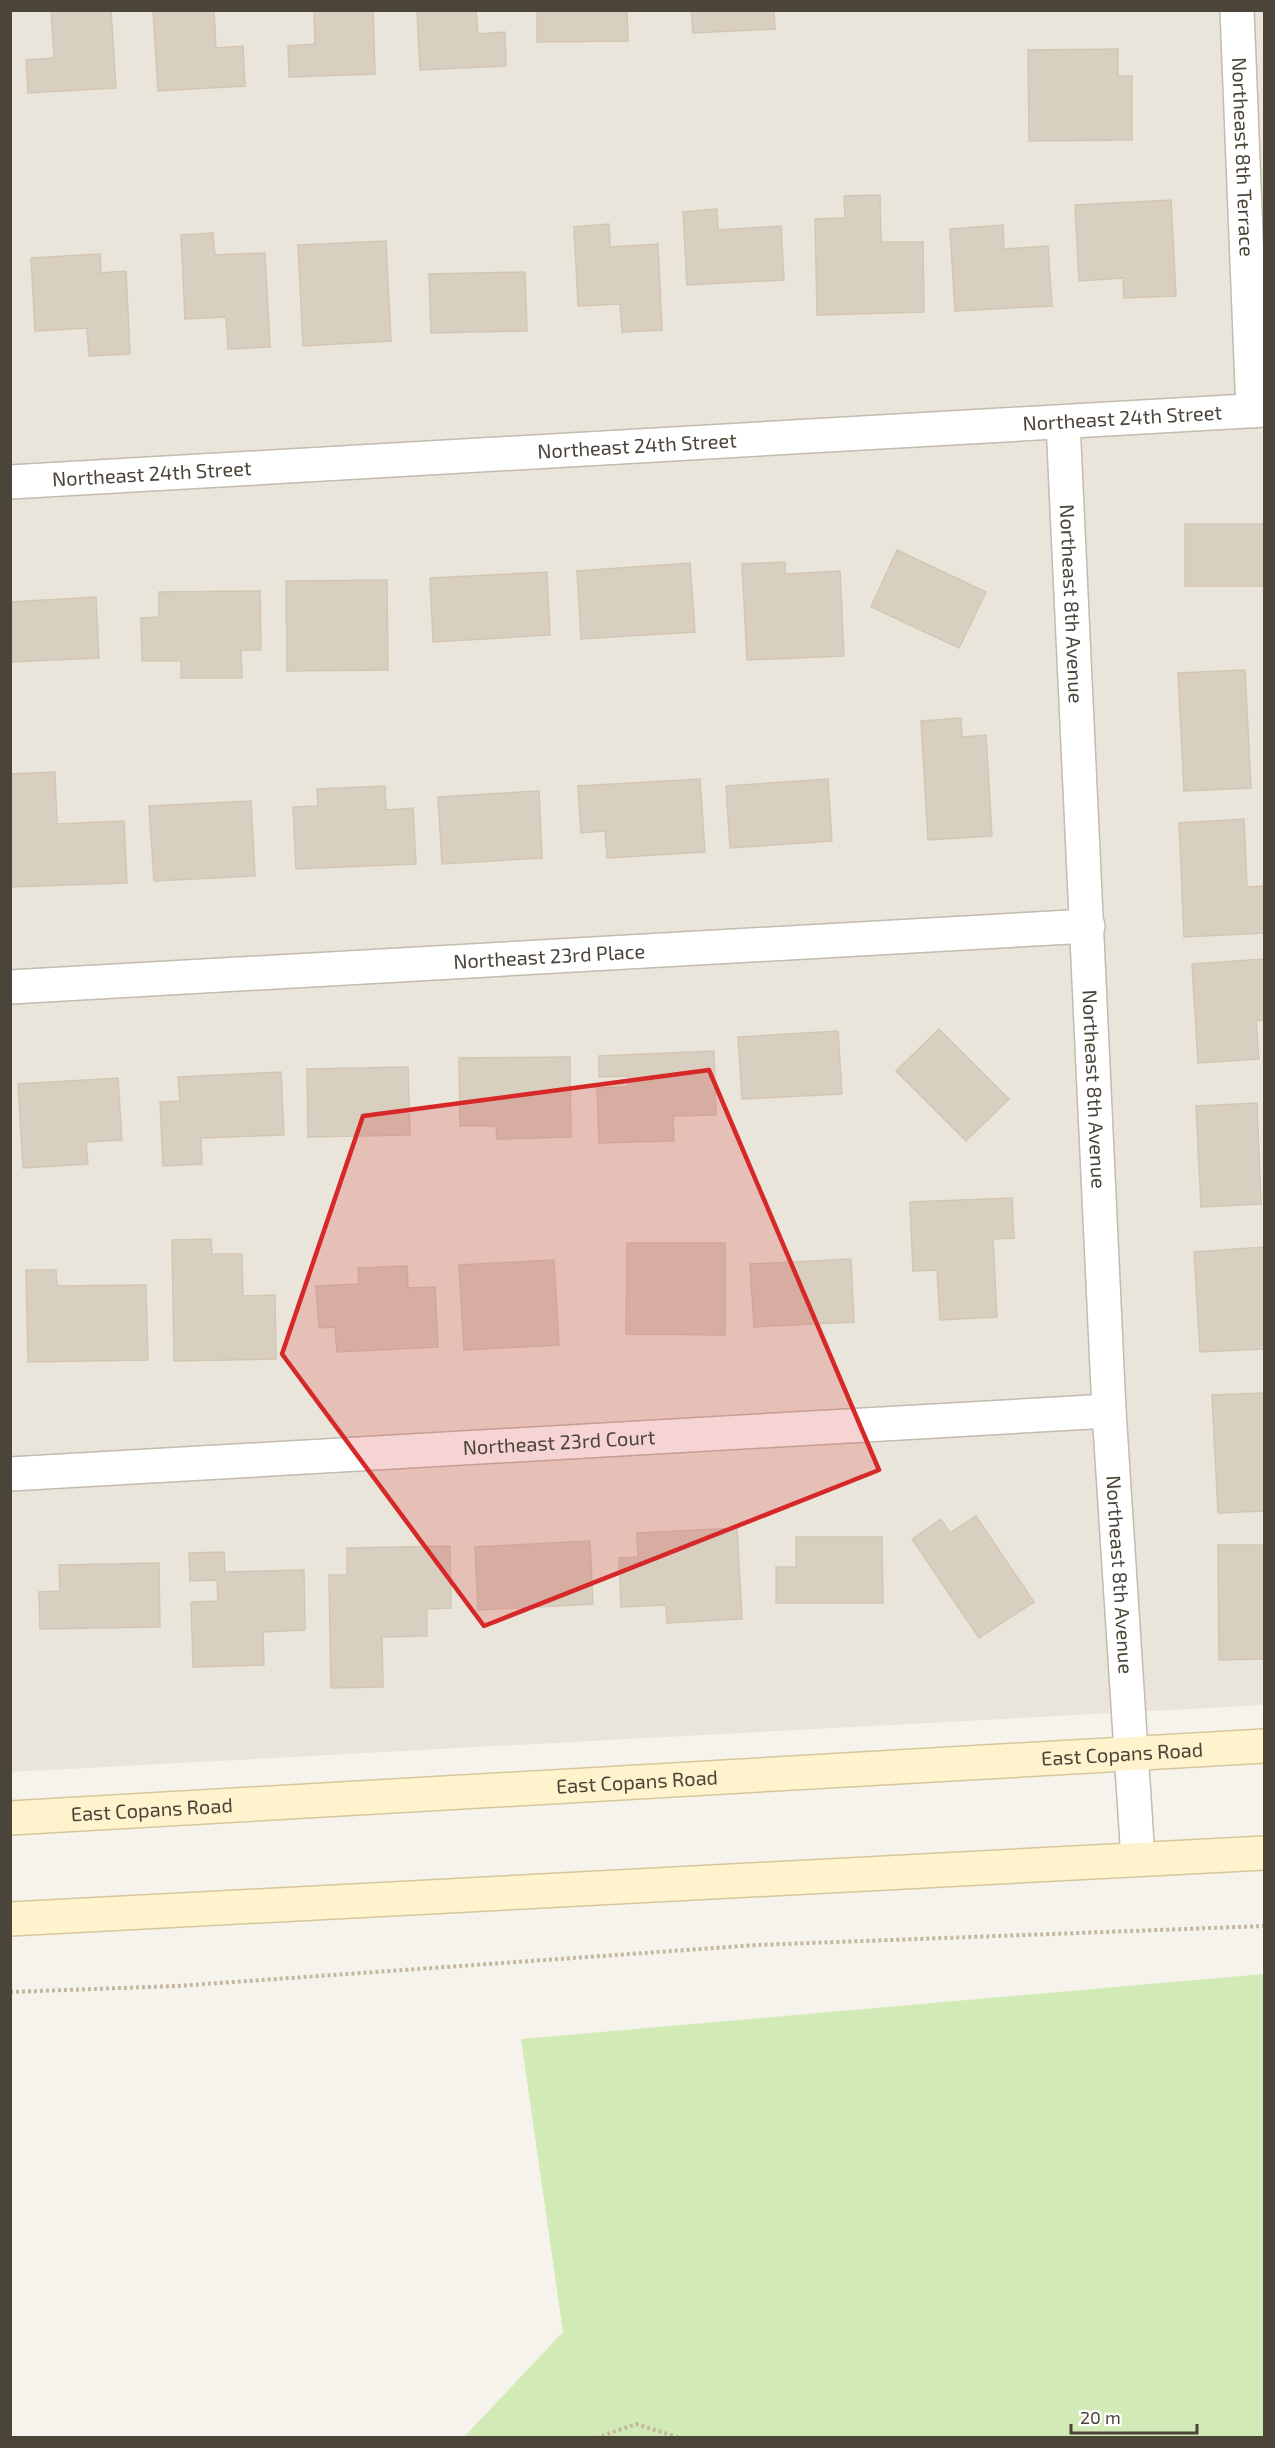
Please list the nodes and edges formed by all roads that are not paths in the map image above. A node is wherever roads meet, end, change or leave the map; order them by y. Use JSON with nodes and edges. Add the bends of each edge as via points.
{"nodes":[{"id":1,"x":1237,"y":10,"type":"edge"},
{"id":2,"x":1259,"y":411,"type":"edge"},
{"id":3,"x":1063,"y":422,"type":"junction"},
{"id":4,"x":10,"y":482,"type":"edge"},
{"id":5,"x":1088,"y":926,"type":"junction"},
{"id":6,"x":10,"y":987,"type":"edge"},
{"id":7,"x":1109,"y":1411,"type":"junction"},
{"id":8,"x":10,"y":1473,"type":"edge"},
{"id":9,"x":1264,"y":1746,"type":"edge"},
{"id":10,"x":1131,"y":1755,"type":"junction"},
{"id":11,"x":10,"y":1818,"type":"edge"},
{"id":12,"x":1264,"y":1852,"type":"edge"},
{"id":13,"x":1138,"y":1859,"type":"junction"},
{"id":14,"x":10,"y":1919,"type":"edge"}],
"edges":[{"from":1,"to":2,"type":"street","name":"Northeast 8th Terrace"},
{"from":2,"to":3,"type":"street","name":"Northeast 24th Street"},
{"from":3,"to":4,"type":"street","name":"Northeast 24th Street"},
{"from":3,"to":5,"type":"street","name":"Northeast 8th Avenue"},
{"from":5,"to":6,"type":"street","name":"Northeast 23rd Place"},
{"from":5,"to":7,"type":"street","name":"Northeast 8th Avenue"},
{"from":7,"to":8,"type":"street","name":"Northeast 23rd Court"},
{"from":7,"to":10,"type":"street","name":"Northeast 8th Avenue"},
{"from":9,"to":10,"type":"main road","name":"East Copans Road"},
{"from":10,"to":11,"type":"main road","name":"East Copans Road"},
{"from":10,"to":13,"type":"street","name":"Northeast 8th Avenue"},
{"from":12,"to":13,"type":"main road"},
{"from":13,"to":14,"type":"main road"}]}
